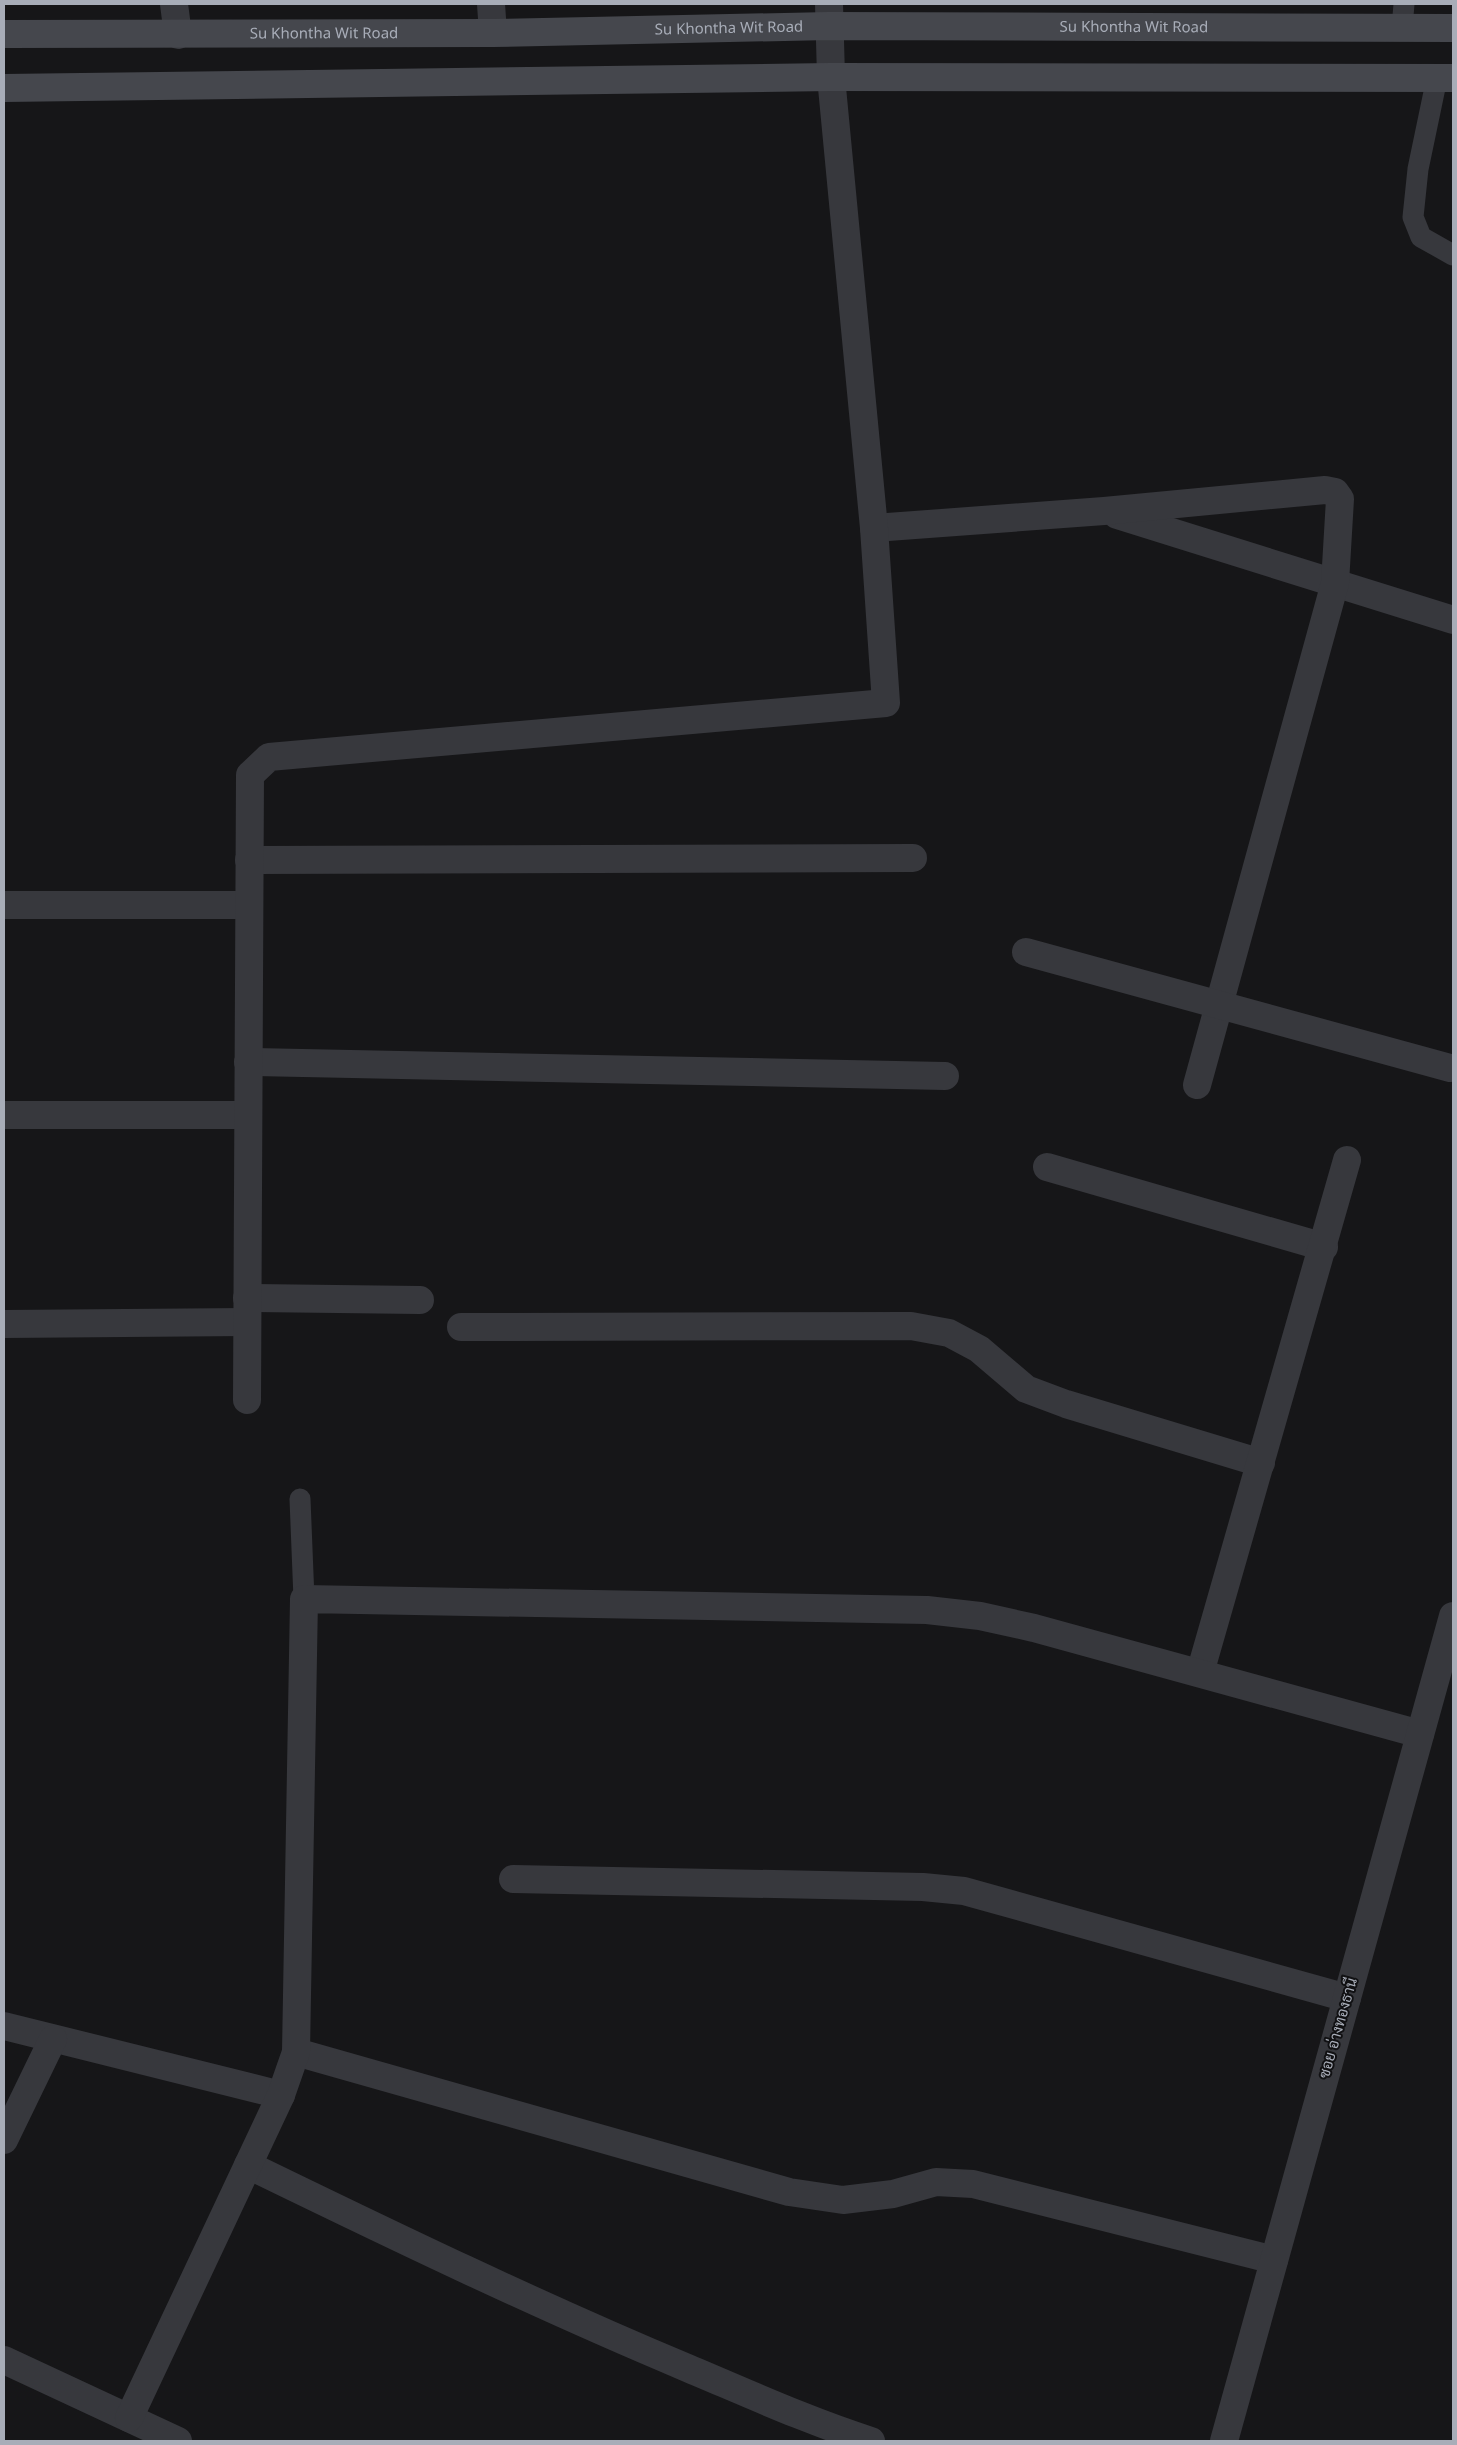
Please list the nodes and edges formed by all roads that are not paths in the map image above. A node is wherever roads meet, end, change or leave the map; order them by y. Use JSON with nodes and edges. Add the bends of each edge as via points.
{"nodes":[{"id":1,"x":174,"y":4,"type":"edge"},
{"id":2,"x":491,"y":4,"type":"edge"},
{"id":3,"x":829,"y":15,"type":"edge"},
{"id":4,"x":1403,"y":16,"type":"edge"},
{"id":5,"x":1453,"y":28,"type":"edge"},
{"id":6,"x":493,"y":33,"type":"junction"},
{"id":7,"x":4,"y":34,"type":"edge"},
{"id":8,"x":178,"y":35,"type":"junction"},
{"id":9,"x":832,"y":77,"type":"junction"},
{"id":10,"x":1445,"y":78,"type":"edge"},
{"id":11,"x":4,"y":88,"type":"edge"},
{"id":12,"x":1453,"y":255,"type":"edge"},
{"id":13,"x":1104,"y":511,"type":"junction"},
{"id":14,"x":874,"y":528,"type":"junction"},
{"id":15,"x":1335,"y":583,"type":"junction"},
{"id":16,"x":1453,"y":620,"type":"edge"},
{"id":17,"x":913,"y":858,"type":"dead end"},
{"id":18,"x":250,"y":860,"type":"junction"},
{"id":19,"x":249,"y":904,"type":"junction"},
{"id":20,"x":4,"y":905,"type":"edge"},
{"id":21,"x":1026,"y":952,"type":"dead end"},
{"id":22,"x":1219,"y":1004,"type":"junction"},
{"id":23,"x":248,"y":1062,"type":"junction"},
{"id":24,"x":1450,"y":1068,"type":"dead end"},
{"id":25,"x":945,"y":1076,"type":"dead end"},
{"id":26,"x":1197,"y":1085,"type":"dead end"},
{"id":27,"x":248,"y":1114,"type":"junction"},
{"id":28,"x":4,"y":1115,"type":"edge"},
{"id":29,"x":1347,"y":1160,"type":"dead end"},
{"id":30,"x":1047,"y":1167,"type":"dead end"},
{"id":31,"x":1324,"y":1247,"type":"junction"},
{"id":32,"x":420,"y":1300,"type":"dead end"},
{"id":33,"x":247,"y":1310,"type":"junction"},
{"id":34,"x":4,"y":1324,"type":"edge"},
{"id":35,"x":461,"y":1327,"type":"dead end"},
{"id":36,"x":247,"y":1400,"type":"dead end"},
{"id":37,"x":1261,"y":1463,"type":"junction"},
{"id":38,"x":300,"y":1499,"type":"dead end"},
{"id":39,"x":304,"y":1599,"type":"junction"},
{"id":40,"x":1453,"y":1616,"type":"edge"},
{"id":41,"x":1200,"y":1673,"type":"junction"},
{"id":42,"x":1420,"y":1734,"type":"junction"},
{"id":43,"x":513,"y":1879,"type":"dead end"},
{"id":44,"x":1347,"y":1998,"type":"junction"},
{"id":45,"x":4,"y":2026,"type":"edge"},
{"id":46,"x":53,"y":2039,"type":"junction"},
{"id":47,"x":296,"y":2052,"type":"junction"},
{"id":48,"x":281,"y":2095,"type":"junction"},
{"id":49,"x":4,"y":2140,"type":"edge"},
{"id":50,"x":248,"y":2165,"type":"junction"},
{"id":51,"x":1274,"y":2260,"type":"junction"},
{"id":52,"x":4,"y":2360,"type":"edge"},
{"id":53,"x":129,"y":2418,"type":"junction"},
{"id":54,"x":178,"y":2441,"type":"edge"},
{"id":55,"x":872,"y":2441,"type":"edge"},
{"id":56,"x":1224,"y":2441,"type":"edge"}],
"edges":[{"from":1,"to":8,"type":"street"},
{"from":2,"to":6,"type":"street"},
{"from":3,"to":4,"type":"main road","name":"Su Khontha Wit Road"},
{"from":3,"to":6,"type":"main road","name":"Su Khontha Wit Road"},
{"from":3,"to":9,"type":"street"},
{"from":4,"to":5,"type":"main road","name":"Su Khontha Wit Road"},
{"from":6,"to":8,"type":"main road","name":"Su Khontha Wit Road"},
{"from":7,"to":8,"type":"main road","name":"Su Khontha Wit Road"},
{"from":9,"to":10,"type":"main road"},
{"from":9,"to":11,"type":"main road"},
{"from":9,"to":14,"type":"street"},
{"from":10,"to":12,"type":"lane","via":[[1418,169],[1413,217],[1420,237]]},
{"from":13,"to":14,"type":"street"},
{"from":13,"to":15,"type":"street"},
{"from":13,"to":15,"type":"street","via":[[1325,490],[1335,492],[1340,499]]},
{"from":14,"to":18,"type":"street","via":[[886,703],[269,758],[250,775]]},
{"from":15,"to":16,"type":"street"},
{"from":15,"to":22,"type":"street"},
{"from":17,"to":18,"type":"street"},
{"from":18,"to":19,"type":"street"},
{"from":19,"to":20,"type":"street"},
{"from":19,"to":23,"type":"street"},
{"from":21,"to":22,"type":"street"},
{"from":22,"to":24,"type":"street"},
{"from":22,"to":26,"type":"street"},
{"from":23,"to":25,"type":"street"},
{"from":23,"to":27,"type":"street"},
{"from":27,"to":28,"type":"street"},
{"from":27,"to":33,"type":"street"},
{"from":29,"to":31,"type":"street"},
{"from":30,"to":31,"type":"street"},
{"from":31,"to":37,"type":"street"},
{"from":32,"to":33,"type":"street"},
{"from":33,"to":34,"type":"street"},
{"from":33,"to":36,"type":"street"},
{"from":35,"to":37,"type":"street","via":[[912,1326],[949,1334],[979,1349],[1026,1389]]},
{"from":37,"to":41,"type":"street"},
{"from":38,"to":39,"type":"lane"},
{"from":39,"to":41,"type":"street","via":[[927,1610],[980,1616],[1034,1628]]},
{"from":39,"to":47,"type":"street"},
{"from":40,"to":42,"type":"street","name":"ซอย อ่างทองธานี"},
{"from":41,"to":42,"type":"street"},
{"from":42,"to":44,"type":"street","name":"ซอย อ่างทองธานี"},
{"from":43,"to":44,"type":"street","via":[[964,1891]]},
{"from":44,"to":51,"type":"street","name":"ซอย อ่างทองธานี"},
{"from":45,"to":46,"type":"street"},
{"from":46,"to":48,"type":"street"},
{"from":46,"to":49,"type":"street"},
{"from":47,"to":48,"type":"street"},
{"from":47,"to":51,"type":"street","via":[[789,2192],[843,2200],[893,2194],[936,2182],[973,2184]]},
{"from":48,"to":50,"type":"street"},
{"from":50,"to":53,"type":"street"},
{"from":50,"to":55,"type":"street","via":[[436,2257],[616,2338],[827,2427]]},
{"from":51,"to":56,"type":"street","name":"ซอย อ่างทองธานี"},
{"from":52,"to":53,"type":"street"},
{"from":53,"to":54,"type":"street"}]}
